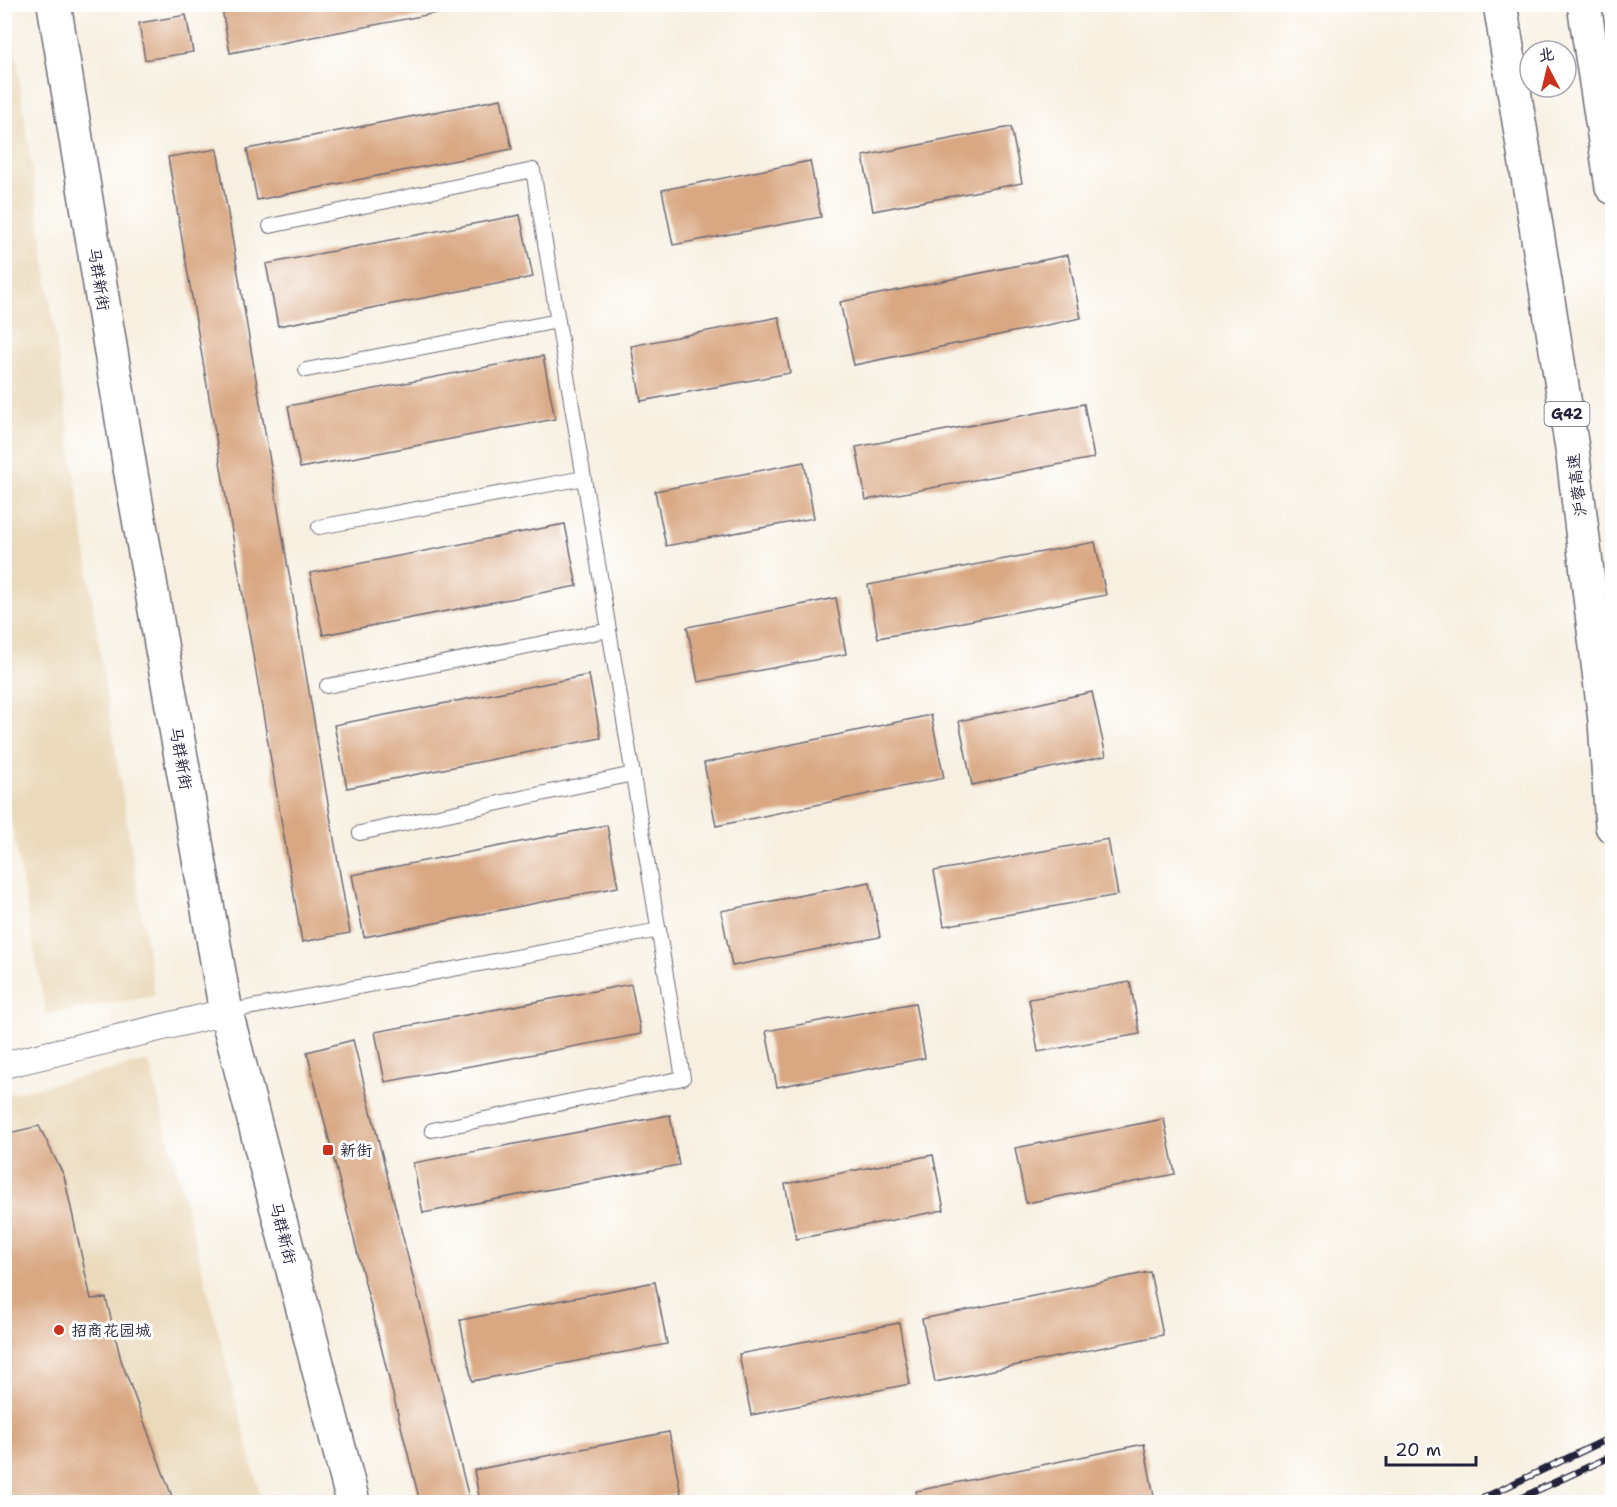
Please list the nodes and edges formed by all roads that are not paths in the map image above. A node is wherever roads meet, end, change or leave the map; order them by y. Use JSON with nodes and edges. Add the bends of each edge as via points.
{"nodes":[{"id":1,"x":54,"y":4,"type":"edge"},
{"id":2,"x":1500,"y":4,"type":"edge"},
{"id":3,"x":1585,"y":4,"type":"edge"},
{"id":4,"x":1612,"y":108,"type":"edge"},
{"id":5,"x":1612,"y":187,"type":"edge"},
{"id":6,"x":270,"y":226,"type":"dead end"},
{"id":7,"x":558,"y":321,"type":"junction"},
{"id":8,"x":306,"y":370,"type":"dead end"},
{"id":9,"x":584,"y":478,"type":"junction"},
{"id":10,"x":319,"y":527,"type":"dead end"},
{"id":11,"x":609,"y":630,"type":"junction"},
{"id":12,"x":327,"y":686,"type":"dead end"},
{"id":13,"x":633,"y":774,"type":"junction"},
{"id":14,"x":1612,"y":826,"type":"edge"},
{"id":15,"x":360,"y":833,"type":"dead end"},
{"id":16,"x":659,"y":930,"type":"junction"},
{"id":17,"x":226,"y":1012,"type":"junction"},
{"id":18,"x":4,"y":1065,"type":"edge"},
{"id":19,"x":432,"y":1130,"type":"dead end"},
{"id":20,"x":353,"y":1503,"type":"edge"}],
"edges":[{"from":1,"to":17,"type":"main road","name":"马群新街","via":[[130,468]]},
{"from":2,"to":14,"type":"main road","name":"沪蓉高速","number":"G42","via":[[1572,448],[1605,722]]},
{"from":3,"to":4,"type":"main road"},
{"from":3,"to":5,"type":"main road"},
{"from":6,"to":7,"type":"lane","via":[[532,170]]},
{"from":7,"to":8,"type":"lane"},
{"from":7,"to":9,"type":"lane"},
{"from":9,"to":10,"type":"lane"},
{"from":9,"to":11,"type":"lane"},
{"from":11,"to":12,"type":"lane"},
{"from":11,"to":13,"type":"lane"},
{"from":13,"to":15,"type":"lane"},
{"from":13,"to":16,"type":"lane"},
{"from":16,"to":17,"type":"lane"},
{"from":16,"to":19,"type":"lane","via":[[683,1078]]},
{"from":17,"to":18,"type":"street"},
{"from":17,"to":20,"type":"main road","name":"马群新街"}]}
